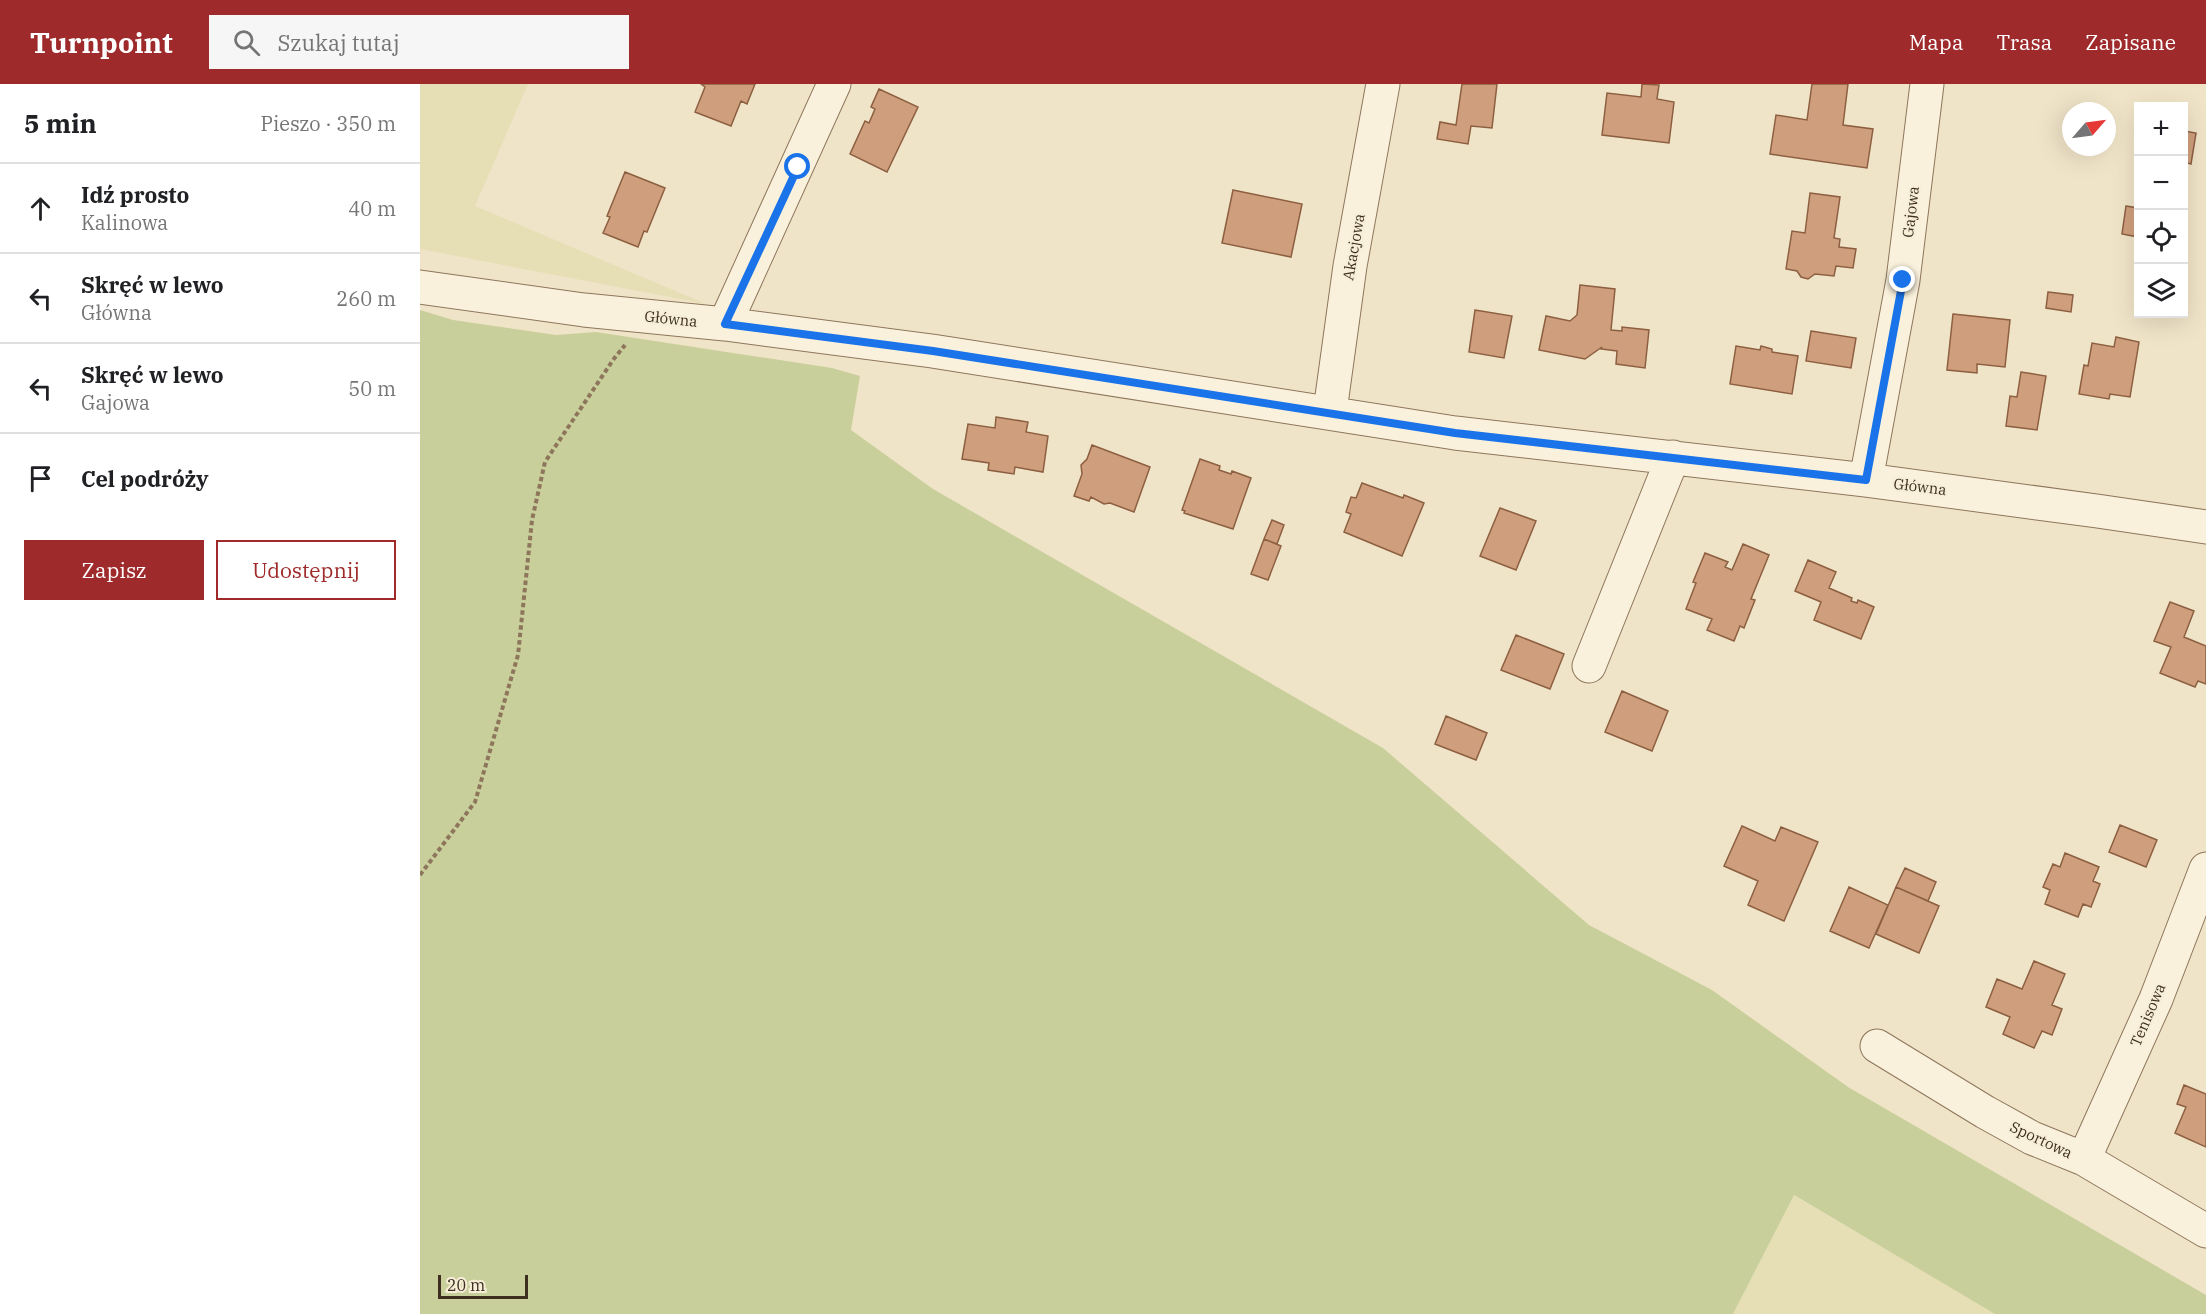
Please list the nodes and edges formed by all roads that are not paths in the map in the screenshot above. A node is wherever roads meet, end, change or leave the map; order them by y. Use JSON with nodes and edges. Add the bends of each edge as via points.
{"nodes":[{"id":1,"x":834,"y":84,"type":"edge"},
{"id":2,"x":1383,"y":84,"type":"edge"},
{"id":3,"x":1927,"y":84,"type":"edge"},
{"id":4,"x":420,"y":287,"type":"edge"},
{"id":5,"x":725,"y":324,"type":"junction"},
{"id":6,"x":1330,"y":411,"type":"junction"},
{"id":7,"x":1673,"y":457,"type":"junction"},
{"id":8,"x":1866,"y":480,"type":"junction"},
{"id":9,"x":2206,"y":527,"type":"edge"},
{"id":10,"x":1589,"y":666,"type":"dead end"},
{"id":11,"x":2206,"y":869,"type":"edge"},
{"id":12,"x":1877,"y":1046,"type":"dead end"},
{"id":13,"x":2084,"y":1159,"type":"junction"},
{"id":14,"x":2206,"y":1231,"type":"edge"}],
"edges":[{"from":1,"to":5,"type":"street"},
{"from":2,"to":6,"type":"street","name":"Akacjowa","via":[[1350,266]]},
{"from":3,"to":8,"type":"street","name":"Gajowa","via":[[1903,280]]},
{"from":4,"to":5,"type":"street","name":"Główna"},
{"from":5,"to":6,"type":"street","name":"Główna"},
{"from":6,"to":7,"type":"street","name":"Główna","via":[[1455,433]]},
{"from":7,"to":8,"type":"street","name":"Główna"},
{"from":7,"to":10,"type":"street"},
{"from":8,"to":9,"type":"street","name":"Główna"},
{"from":11,"to":13,"type":"street","name":"Tenisowa","via":[[2156,999]]},
{"from":12,"to":13,"type":"street","name":"Sportowa","via":[[2032,1138]]},
{"from":13,"to":14,"type":"street","name":"Sportowa"}]}
